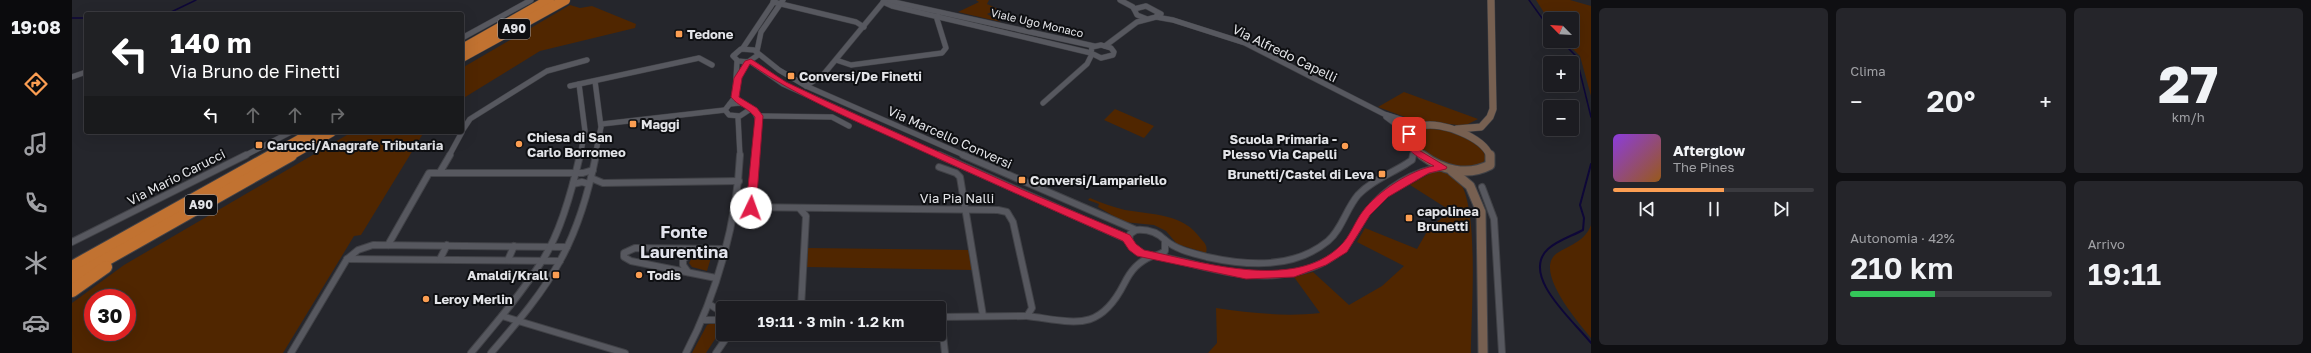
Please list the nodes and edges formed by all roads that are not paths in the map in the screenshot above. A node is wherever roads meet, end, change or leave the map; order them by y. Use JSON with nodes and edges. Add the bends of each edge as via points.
{"nodes":[{"id":1,"x":531,"y":0,"type":"edge"},
{"id":2,"x":549,"y":0,"type":"edge"},
{"id":3,"x":565,"y":0,"type":"edge"},
{"id":4,"x":783,"y":0,"type":"edge"},
{"id":5,"x":1120,"y":0,"type":"edge"},
{"id":6,"x":1491,"y":0,"type":"edge"},
{"id":7,"x":774,"y":1,"type":"edge"},
{"id":8,"x":884,"y":1,"type":"edge"},
{"id":9,"x":1126,"y":3,"type":"junction"},
{"id":10,"x":779,"y":5,"type":"junction"},
{"id":11,"x":1141,"y":6,"type":"junction"},
{"id":12,"x":1134,"y":9,"type":"junction"},
{"id":13,"x":928,"y":11,"type":"junction"},
{"id":14,"x":1137,"y":15,"type":"junction"},
{"id":15,"x":1157,"y":15,"type":"junction"},
{"id":16,"x":938,"y":16,"type":"junction"},
{"id":17,"x":1147,"y":19,"type":"junction"},
{"id":18,"x":974,"y":22,"type":"junction"},
{"id":19,"x":1137,"y":22,"type":"junction"},
{"id":20,"x":864,"y":26,"type":"junction"},
{"id":21,"x":1022,"y":33,"type":"junction"},
{"id":22,"x":464,"y":37,"type":"edge"},
{"id":23,"x":1094,"y":46,"type":"junction"},
{"id":24,"x":1105,"y":46,"type":"junction"},
{"id":25,"x":464,"y":48,"type":"edge"},
{"id":26,"x":743,"y":49,"type":"junction"},
{"id":27,"x":757,"y":53,"type":"junction"},
{"id":28,"x":1092,"y":53,"type":"junction"},
{"id":29,"x":464,"y":56,"type":"edge"},
{"id":30,"x":1101,"y":58,"type":"junction"},
{"id":31,"x":587,"y":60,"type":"dead end"},
{"id":32,"x":836,"y":60,"type":"junction"},
{"id":33,"x":737,"y":61,"type":"junction"},
{"id":34,"x":749,"y":62,"type":"junction"},
{"id":35,"x":1087,"y":64,"type":"junction"},
{"id":36,"x":712,"y":65,"type":"dead end"},
{"id":37,"x":84,"y":73,"type":"edge"},
{"id":38,"x":72,"y":77,"type":"edge"},
{"id":39,"x":738,"y":78,"type":"junction"},
{"id":40,"x":595,"y":81,"type":"junction"},
{"id":41,"x":579,"y":84,"type":"junction"},
{"id":42,"x":570,"y":86,"type":"dead end"},
{"id":43,"x":806,"y":86,"type":"junction"},
{"id":44,"x":735,"y":97,"type":"junction"},
{"id":45,"x":740,"y":102,"type":"junction"},
{"id":46,"x":1043,"y":103,"type":"dead end"},
{"id":47,"x":730,"y":104,"type":"junction"},
{"id":48,"x":748,"y":106,"type":"junction"},
{"id":49,"x":725,"y":110,"type":"junction"},
{"id":50,"x":1384,"y":114,"type":"junction"},
{"id":51,"x":759,"y":116,"type":"junction"},
{"id":52,"x":738,"y":117,"type":"junction"},
{"id":53,"x":602,"y":124,"type":"junction"},
{"id":54,"x":849,"y":126,"type":"dead end"},
{"id":55,"x":1422,"y":126,"type":"junction"},
{"id":56,"x":1481,"y":127,"type":"junction"},
{"id":57,"x":464,"y":129,"type":"edge"},
{"id":58,"x":1454,"y":130,"type":"junction"},
{"id":59,"x":287,"y":134,"type":"edge"},
{"id":60,"x":309,"y":134,"type":"edge"},
{"id":61,"x":327,"y":134,"type":"edge"},
{"id":62,"x":461,"y":134,"type":"edge"},
{"id":63,"x":1409,"y":134,"type":"junction"},
{"id":64,"x":1480,"y":143,"type":"junction"},
{"id":65,"x":1414,"y":150,"type":"junction"},
{"id":66,"x":939,"y":167,"type":"dead end"},
{"id":67,"x":1446,"y":168,"type":"junction"},
{"id":68,"x":593,"y":170,"type":"junction"},
{"id":69,"x":440,"y":172,"type":"junction"},
{"id":70,"x":1472,"y":172,"type":"junction"},
{"id":71,"x":577,"y":173,"type":"junction"},
{"id":72,"x":590,"y":181,"type":"junction"},
{"id":73,"x":739,"y":181,"type":"junction"},
{"id":74,"x":573,"y":184,"type":"junction"},
{"id":75,"x":1470,"y":186,"type":"junction"},
{"id":76,"x":1482,"y":187,"type":"dead end"},
{"id":77,"x":191,"y":200,"type":"junction"},
{"id":78,"x":734,"y":206,"type":"junction"},
{"id":79,"x":751,"y":208,"type":"junction"},
{"id":80,"x":800,"y":209,"type":"junction"},
{"id":81,"x":966,"y":209,"type":"junction"},
{"id":82,"x":173,"y":221,"type":"junction"},
{"id":83,"x":1136,"y":230,"type":"junction"},
{"id":84,"x":1129,"y":240,"type":"junction"},
{"id":85,"x":1165,"y":240,"type":"junction"},
{"id":86,"x":72,"y":242,"type":"edge"},
{"id":87,"x":388,"y":245,"type":"junction"},
{"id":88,"x":447,"y":245,"type":"junction"},
{"id":89,"x":514,"y":246,"type":"junction"},
{"id":90,"x":550,"y":246,"type":"junction"},
{"id":91,"x":567,"y":247,"type":"junction"},
{"id":92,"x":1132,"y":247,"type":"junction"},
{"id":93,"x":695,"y":249,"type":"junction"},
{"id":94,"x":724,"y":249,"type":"junction"},
{"id":95,"x":1154,"y":256,"type":"junction"},
{"id":96,"x":72,"y":259,"type":"edge"},
{"id":97,"x":347,"y":259,"type":"junction"},
{"id":98,"x":440,"y":259,"type":"junction"},
{"id":99,"x":508,"y":260,"type":"junction"},
{"id":100,"x":542,"y":260,"type":"junction"},
{"id":101,"x":560,"y":261,"type":"junction"},
{"id":102,"x":1137,"y":262,"type":"junction"},
{"id":103,"x":72,"y":267,"type":"edge"},
{"id":104,"x":688,"y":272,"type":"junction"},
{"id":105,"x":716,"y":278,"type":"junction"},
{"id":106,"x":72,"y":279,"type":"edge"},
{"id":107,"x":72,"y":291,"type":"edge"},
{"id":108,"x":801,"y":301,"type":"edge"},
{"id":109,"x":709,"y":304,"type":"junction"},
{"id":110,"x":716,"y":310,"type":"edge"},
{"id":111,"x":502,"y":316,"type":"junction"},
{"id":112,"x":983,"y":316,"type":"junction"},
{"id":113,"x":1027,"y":316,"type":"junction"},
{"id":114,"x":946,"y":317,"type":"edge"},
{"id":115,"x":703,"y":320,"type":"junction"},
{"id":116,"x":716,"y":320,"type":"edge"},
{"id":117,"x":518,"y":321,"type":"junction"},
{"id":118,"x":724,"y":341,"type":"edge"},
{"id":119,"x":943,"y":341,"type":"edge"},
{"id":120,"x":291,"y":353,"type":"edge"},
{"id":121,"x":470,"y":353,"type":"edge"},
{"id":122,"x":491,"y":353,"type":"edge"},
{"id":123,"x":625,"y":353,"type":"edge"},
{"id":124,"x":686,"y":353,"type":"edge"},
{"id":125,"x":716,"y":353,"type":"edge"},
{"id":126,"x":945,"y":353,"type":"edge"},
{"id":127,"x":1483,"y":353,"type":"edge"},
{"id":128,"x":1502,"y":353,"type":"edge"}],
"edges":[{"from":1,"to":22,"type":"street"},
{"from":2,"to":25,"type":"highway","number":"A90"},
{"from":3,"to":29,"type":"highway","number":"A90"},
{"from":4,"to":10,"type":"street"},
{"from":5,"to":9,"type":"street"},
{"from":6,"to":56,"type":"street","via":[[1493,109]]},
{"from":7,"to":10,"type":"street"},
{"from":7,"to":26,"type":"street"},
{"from":8,"to":13,"type":"street","name":"Viale Ugo Monaco"},
{"from":8,"to":20,"type":"street"},
{"from":9,"to":11,"type":"street"},
{"from":9,"to":12,"type":"street"},
{"from":10,"to":20,"type":"street"},
{"from":10,"to":27,"type":"street","via":[[757,43]]},
{"from":11,"to":12,"type":"street"},
{"from":11,"to":15,"type":"street","via":[[1150,8]]},
{"from":12,"to":14,"type":"street"},
{"from":13,"to":16,"type":"street","name":"Viale Ugo Monaco"},
{"from":13,"to":18,"type":"street","name":"Viale Ugo Monaco"},
{"from":14,"to":17,"type":"street"},
{"from":14,"to":19,"type":"street"},
{"from":15,"to":17,"type":"street"},
{"from":15,"to":50,"type":"street","name":"Via Alfredo Capelli","via":[[1245,43]]},
{"from":16,"to":18,"type":"street","name":"Viale Ugo Monaco"},
{"from":16,"to":32,"type":"street","via":[[946,48],[939,54],[851,65]]},
{"from":17,"to":19,"type":"street"},
{"from":18,"to":21,"type":"street","name":"Viale Ugo Monaco"},
{"from":19,"to":24,"type":"street"},
{"from":20,"to":32,"type":"street"},
{"from":21,"to":23,"type":"street","name":"Viale Ugo Monaco"},
{"from":21,"to":28,"type":"street","name":"Viale Ugo Monaco"},
{"from":23,"to":24,"type":"street","name":"Viale Ugo Monaco"},
{"from":23,"to":28,"type":"street","via":[[1090,48]]},
{"from":24,"to":30,"type":"street","via":[[1113,50],[1114,54],[1108,58]]},
{"from":26,"to":27,"type":"street"},
{"from":26,"to":33,"type":"street","via":[[734,53],[733,58]]},
{"from":27,"to":34,"type":"street"},
{"from":27,"to":43,"type":"street","name":"Via Marcello Conversi"},
{"from":28,"to":30,"type":"street","name":"Viale Ugo Monaco"},
{"from":28,"to":35,"type":"street"},
{"from":30,"to":35,"type":"street"},
{"from":31,"to":57,"type":"street","via":[[547,71],[470,119]]},
{"from":32,"to":43,"type":"street","via":[[814,83]]},
{"from":33,"to":34,"type":"street"},
{"from":33,"to":39,"type":"street"},
{"from":34,"to":39,"type":"street"},
{"from":34,"to":84,"type":"street","name":"Via Marcello Conversi","via":[[813,98]]},
{"from":35,"to":46,"type":"street"},
{"from":36,"to":40,"type":"street","via":[[700,58]]},
{"from":37,"to":38,"type":"street"},
{"from":39,"to":44,"type":"street"},
{"from":40,"to":41,"type":"street"},
{"from":40,"to":53,"type":"street"},
{"from":41,"to":42,"type":"street"},
{"from":41,"to":71,"type":"street","via":[[585,128]]},
{"from":43,"to":83,"type":"street","name":"Via Marcello Conversi"},
{"from":44,"to":45,"type":"street"},
{"from":44,"to":47,"type":"street"},
{"from":45,"to":47,"type":"street"},
{"from":45,"to":48,"type":"street"},
{"from":47,"to":49,"type":"street"},
{"from":48,"to":51,"type":"street"},
{"from":48,"to":52,"type":"street","via":[[747,113]]},
{"from":49,"to":52,"type":"street","via":[[729,115]]},
{"from":49,"to":53,"type":"street"},
{"from":50,"to":55,"type":"street","name":"Via Alfredo Capelli"},
{"from":50,"to":63,"type":"street","name":"Via Alfredo Capelli"},
{"from":51,"to":54,"type":"street","via":[[832,117]]},
{"from":51,"to":79,"type":"street"},
{"from":52,"to":73,"type":"street","via":[[741,157]]},
{"from":53,"to":68,"type":"street"},
{"from":55,"to":58,"type":"street"},
{"from":55,"to":63,"type":"street","via":[[1413,129]]},
{"from":56,"to":58,"type":"street"},
{"from":56,"to":64,"type":"street"},
{"from":58,"to":64,"type":"street"},
{"from":59,"to":86,"type":"street","name":"Via Mario Carucci"},
{"from":60,"to":77,"type":"highway","number":"A90"},
{"from":61,"to":82,"type":"highway","number":"A90"},
{"from":62,"to":69,"type":"street"},
{"from":63,"to":65,"type":"street"},
{"from":64,"to":70,"type":"street","via":[[1490,154],[1490,165]]},
{"from":65,"to":67,"type":"street"},
{"from":65,"to":85,"type":"street","via":[[1412,160],[1376,180],[1358,195],[1330,238],[1321,246],[1296,258],[1270,263],[1238,263],[1183,250]]},
{"from":66,"to":81,"type":"street","name":"Via Pia Nalli","via":[[960,176]]},
{"from":67,"to":70,"type":"street"},
{"from":67,"to":75,"type":"street"},
{"from":67,"to":95,"type":"street","via":[[1426,170],[1384,194],[1367,212],[1344,249],[1323,263],[1308,269],[1278,275],[1246,275]]},
{"from":68,"to":71,"type":"street"},
{"from":68,"to":72,"type":"street"},
{"from":69,"to":71,"type":"street"},
{"from":69,"to":87,"type":"street","via":[[429,172]]},
{"from":70,"to":75,"type":"street"},
{"from":71,"to":74,"type":"street"},
{"from":72,"to":73,"type":"street"},
{"from":72,"to":74,"type":"street"},
{"from":72,"to":91,"type":"street"},
{"from":73,"to":78,"type":"street"},
{"from":74,"to":90,"type":"street"},
{"from":75,"to":127,"type":"street","via":[[1481,212]]},
{"from":76,"to":128,"type":"street","via":[[1494,219]]},
{"from":77,"to":96,"type":"highway"},
{"from":77,"to":103,"type":"highway","number":"A90"},
{"from":78,"to":79,"type":"street","name":"Via Pia Nalli"},
{"from":78,"to":94,"type":"street"},
{"from":79,"to":80,"type":"street","name":"Via Pia Nalli"},
{"from":80,"to":81,"type":"street","name":"Via Pia Nalli"},
{"from":80,"to":108,"type":"street","via":[[806,216]]},
{"from":81,"to":112,"type":"street"},
{"from":81,"to":113,"type":"street","name":"Via Pia Nalli","via":[[1002,210],[1010,214],[1032,308]]},
{"from":82,"to":106,"type":"highway","number":"A90"},
{"from":82,"to":107,"type":"highway"},
{"from":83,"to":84,"type":"street","via":[[1130,234]]},
{"from":83,"to":85,"type":"street","via":[[1152,231]]},
{"from":84,"to":92,"type":"street"},
{"from":85,"to":95,"type":"street","via":[[1166,249]]},
{"from":87,"to":88,"type":"street"},
{"from":87,"to":97,"type":"street","via":[[373,245],[358,250]]},
{"from":88,"to":89,"type":"street"},
{"from":88,"to":98,"type":"street"},
{"from":89,"to":90,"type":"street"},
{"from":89,"to":99,"type":"street"},
{"from":90,"to":91,"type":"street"},
{"from":90,"to":100,"type":"street"},
{"from":91,"to":101,"type":"street"},
{"from":92,"to":95,"type":"street","via":[[1141,253]]},
{"from":92,"to":102,"type":"street"},
{"from":93,"to":94,"type":"street"},
{"from":93,"to":104,"type":"street","via":[[683,260]]},
{"from":93,"to":104,"type":"street","via":[[635,248],[624,254],[624,257],[631,261]]},
{"from":94,"to":105,"type":"street"},
{"from":95,"to":102,"type":"street"},
{"from":97,"to":98,"type":"street"},
{"from":97,"to":120,"type":"street"},
{"from":98,"to":99,"type":"street"},
{"from":99,"to":100,"type":"street"},
{"from":100,"to":101,"type":"street"},
{"from":100,"to":111,"type":"street"},
{"from":101,"to":117,"type":"street"},
{"from":102,"to":113,"type":"street","via":[[1107,310],[1094,318],[1056,319]]},
{"from":104,"to":105,"type":"street"},
{"from":105,"to":109,"type":"street"},
{"from":109,"to":110,"type":"street"},
{"from":109,"to":115,"type":"street"},
{"from":111,"to":117,"type":"street"},
{"from":111,"to":121,"type":"street"},
{"from":112,"to":113,"type":"street"},
{"from":112,"to":114,"type":"street"},
{"from":115,"to":116,"type":"street"},
{"from":115,"to":124,"type":"street"},
{"from":117,"to":122,"type":"street"},
{"from":117,"to":123,"type":"street"},
{"from":118,"to":125,"type":"street"},
{"from":119,"to":126,"type":"street"}]}
